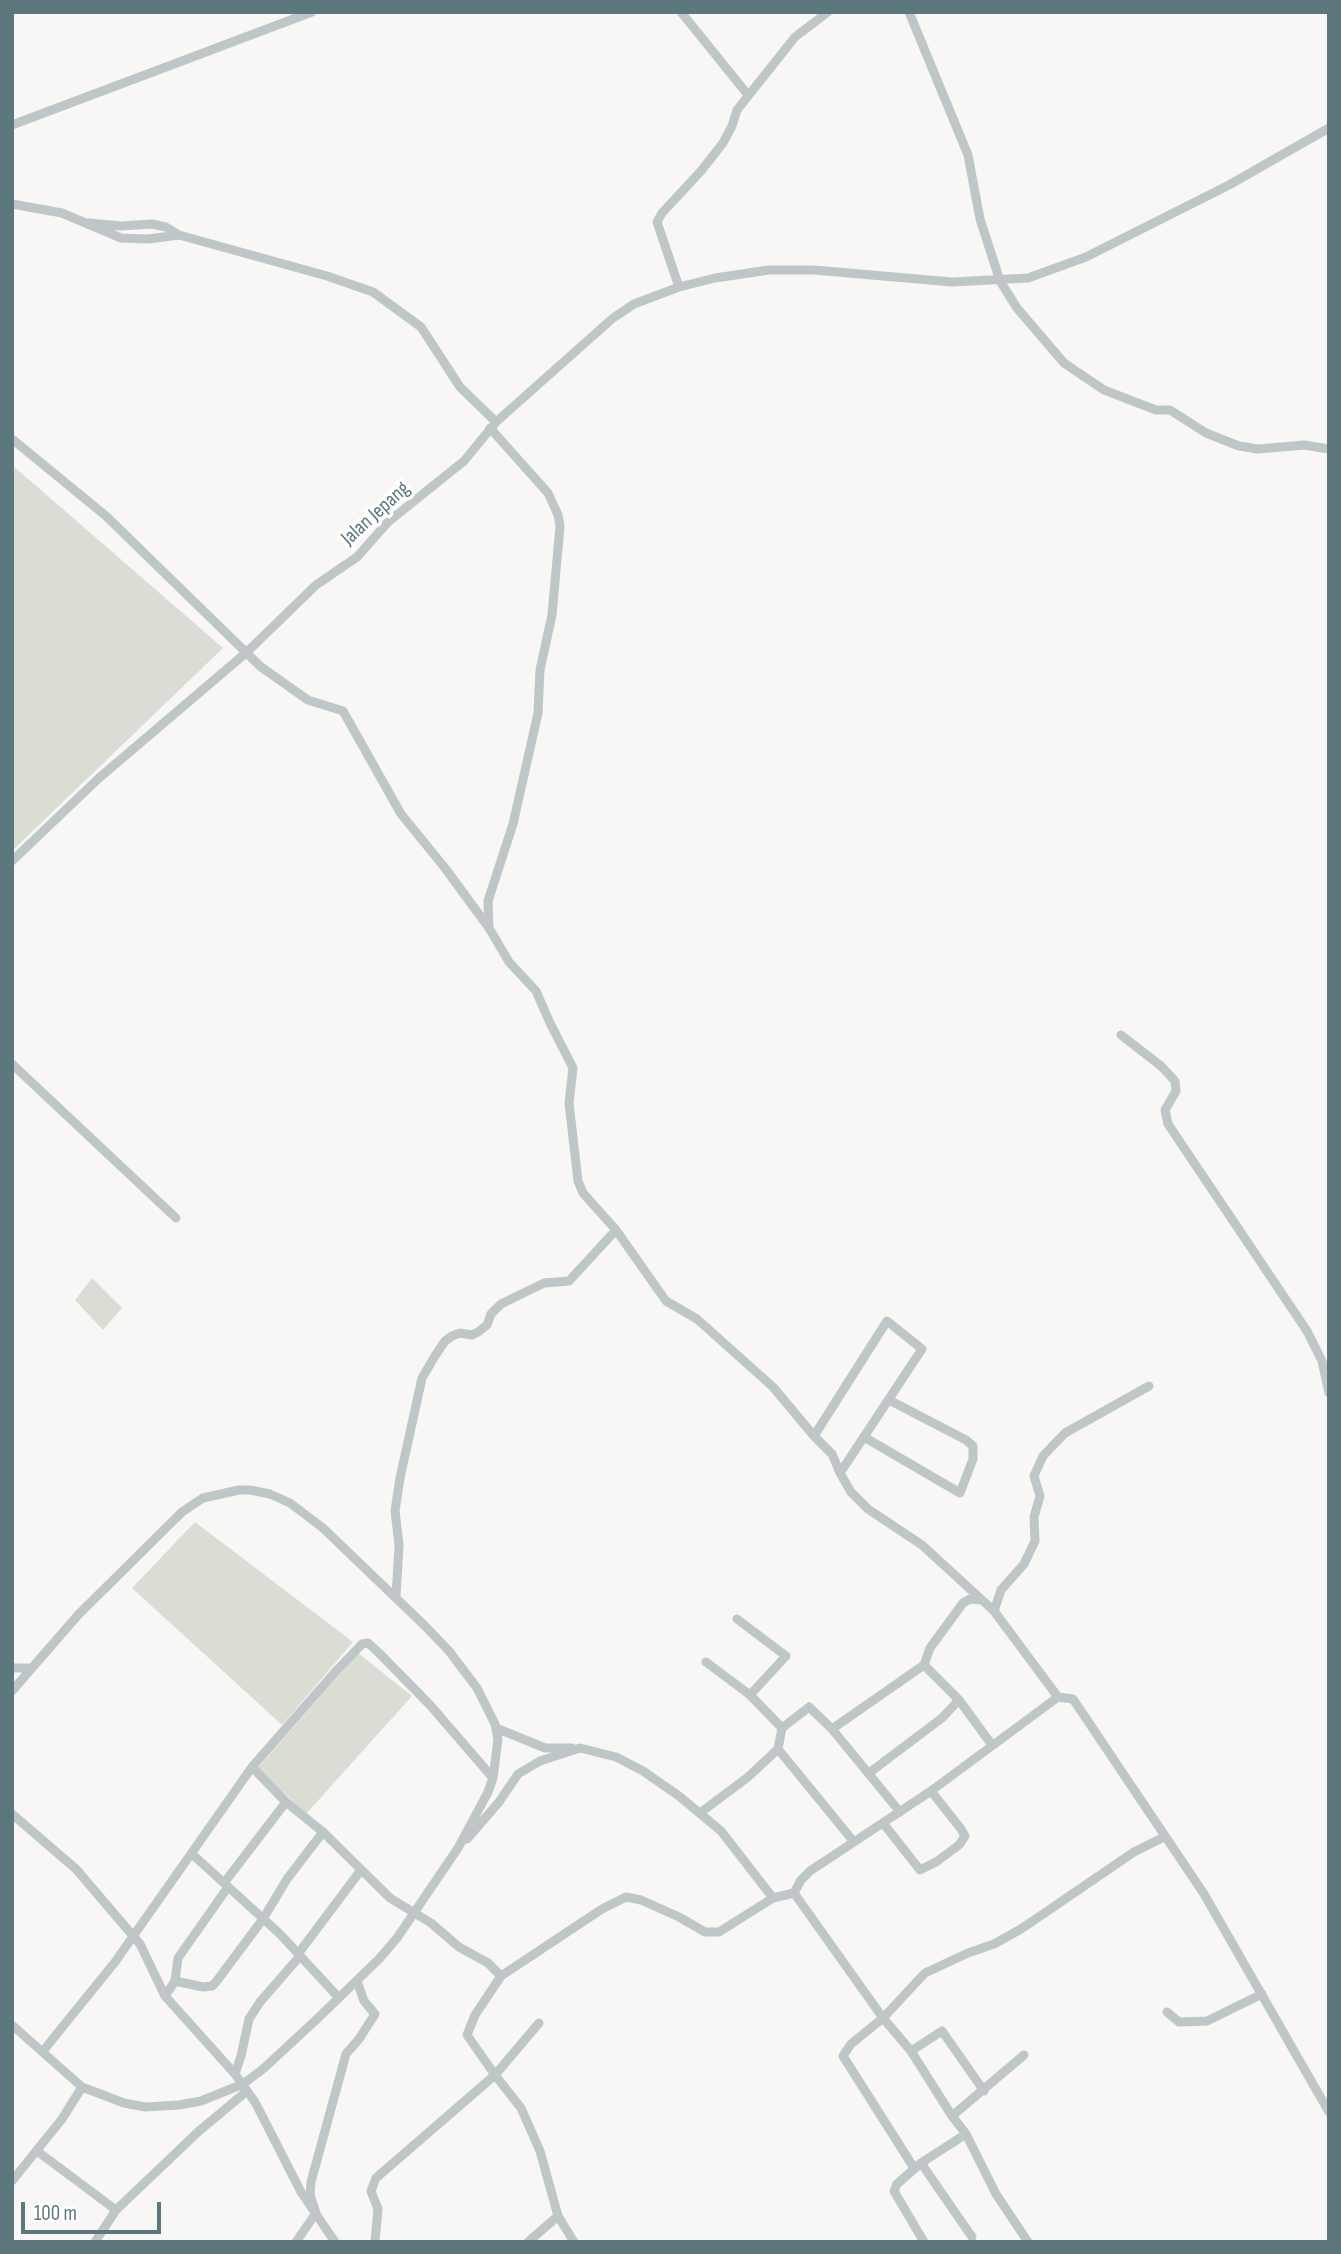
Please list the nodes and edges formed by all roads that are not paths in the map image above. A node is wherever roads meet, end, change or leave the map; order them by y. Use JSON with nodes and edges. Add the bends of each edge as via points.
{"nodes":[{"id":1,"x":312,"y":12,"type":"edge"},
{"id":2,"x":681,"y":12,"type":"edge"},
{"id":3,"x":828,"y":12,"type":"edge"},
{"id":4,"x":909,"y":12,"type":"edge"},
{"id":5,"x":748,"y":95,"type":"junction"},
{"id":6,"x":12,"y":125,"type":"edge"},
{"id":7,"x":1329,"y":128,"type":"edge"},
{"id":8,"x":12,"y":204,"type":"edge"},
{"id":9,"x":88,"y":223,"type":"junction"},
{"id":10,"x":179,"y":235,"type":"junction"},
{"id":11,"x":1000,"y":281,"type":"junction"},
{"id":12,"x":679,"y":287,"type":"junction"},
{"id":13,"x":493,"y":425,"type":"junction"},
{"id":14,"x":12,"y":439,"type":"edge"},
{"id":15,"x":1329,"y":449,"type":"edge"},
{"id":16,"x":247,"y":652,"type":"junction"},
{"id":17,"x":12,"y":861,"type":"edge"},
{"id":18,"x":489,"y":928,"type":"junction"},
{"id":19,"x":1121,"y":1035,"type":"dead end"},
{"id":20,"x":12,"y":1064,"type":"edge"},
{"id":21,"x":176,"y":1218,"type":"dead end"},
{"id":22,"x":616,"y":1230,"type":"junction"},
{"id":23,"x":1149,"y":1386,"type":"dead end"},
{"id":24,"x":1329,"y":1393,"type":"edge"},
{"id":25,"x":889,"y":1400,"type":"junction"},
{"id":26,"x":814,"y":1436,"type":"junction"},
{"id":27,"x":864,"y":1437,"type":"junction"},
{"id":28,"x":840,"y":1473,"type":"junction"},
{"id":29,"x":396,"y":1597,"type":"junction"},
{"id":30,"x":981,"y":1600,"type":"junction"},
{"id":31,"x":993,"y":1611,"type":"junction"},
{"id":32,"x":737,"y":1619,"type":"dead end"},
{"id":33,"x":706,"y":1661,"type":"dead end"},
{"id":34,"x":924,"y":1665,"type":"junction"},
{"id":35,"x":12,"y":1668,"type":"edge"},
{"id":36,"x":32,"y":1668,"type":"junction"},
{"id":37,"x":12,"y":1691,"type":"edge"},
{"id":38,"x":750,"y":1695,"type":"junction"},
{"id":39,"x":1058,"y":1697,"type":"junction"},
{"id":40,"x":959,"y":1700,"type":"junction"},
{"id":41,"x":496,"y":1728,"type":"junction"},
{"id":42,"x":782,"y":1728,"type":"junction"},
{"id":43,"x":832,"y":1730,"type":"junction"},
{"id":44,"x":992,"y":1745,"type":"junction"},
{"id":45,"x":580,"y":1748,"type":"junction"},
{"id":46,"x":778,"y":1749,"type":"junction"},
{"id":47,"x":252,"y":1768,"type":"junction"},
{"id":48,"x":869,"y":1773,"type":"junction"},
{"id":49,"x":494,"y":1778,"type":"junction"},
{"id":50,"x":931,"y":1791,"type":"junction"},
{"id":51,"x":286,"y":1802,"type":"junction"},
{"id":52,"x":900,"y":1812,"type":"junction"},
{"id":53,"x":700,"y":1813,"type":"junction"},
{"id":54,"x":12,"y":1814,"type":"edge"},
{"id":55,"x":883,"y":1823,"type":"junction"},
{"id":56,"x":323,"y":1832,"type":"junction"},
{"id":57,"x":1164,"y":1837,"type":"junction"},
{"id":58,"x":854,"y":1842,"type":"junction"},
{"id":59,"x":458,"y":1848,"type":"junction"},
{"id":60,"x":192,"y":1854,"type":"junction"},
{"id":61,"x":361,"y":1870,"type":"junction"},
{"id":62,"x":226,"y":1885,"type":"junction"},
{"id":63,"x":794,"y":1893,"type":"junction"},
{"id":64,"x":773,"y":1898,"type":"junction"},
{"id":65,"x":413,"y":1913,"type":"junction"},
{"id":66,"x":263,"y":1919,"type":"junction"},
{"id":67,"x":132,"y":1934,"type":"junction"},
{"id":68,"x":299,"y":1955,"type":"junction"},
{"id":69,"x":501,"y":1976,"type":"junction"},
{"id":70,"x":175,"y":1981,"type":"junction"},
{"id":71,"x":356,"y":1981,"type":"junction"},
{"id":72,"x":1262,"y":1994,"type":"junction"},
{"id":73,"x":165,"y":1996,"type":"junction"},
{"id":74,"x":339,"y":1998,"type":"junction"},
{"id":75,"x":1167,"y":2012,"type":"dead end"},
{"id":76,"x":883,"y":2018,"type":"junction"},
{"id":77,"x":539,"y":2023,"type":"dead end"},
{"id":78,"x":12,"y":2025,"type":"edge"},
{"id":79,"x":43,"y":2051,"type":"junction"},
{"id":80,"x":911,"y":2051,"type":"junction"},
{"id":81,"x":1024,"y":2055,"type":"dead end"},
{"id":82,"x":235,"y":2074,"type":"junction"},
{"id":83,"x":495,"y":2075,"type":"junction"},
{"id":84,"x":82,"y":2087,"type":"junction"},
{"id":85,"x":245,"y":2087,"type":"junction"},
{"id":86,"x":984,"y":2091,"type":"junction"},
{"id":87,"x":1329,"y":2112,"type":"edge"},
{"id":88,"x":952,"y":2116,"type":"junction"},
{"id":89,"x":966,"y":2134,"type":"junction"},
{"id":90,"x":37,"y":2151,"type":"junction"},
{"id":91,"x":918,"y":2166,"type":"junction"},
{"id":92,"x":12,"y":2181,"type":"edge"},
{"id":93,"x":116,"y":2210,"type":"junction"},
{"id":94,"x":316,"y":2213,"type":"junction"},
{"id":95,"x":558,"y":2216,"type":"junction"},
{"id":96,"x":972,"y":2237,"type":"dead end"},
{"id":97,"x":95,"y":2242,"type":"edge"},
{"id":98,"x":296,"y":2242,"type":"edge"},
{"id":99,"x":335,"y":2242,"type":"edge"},
{"id":100,"x":375,"y":2242,"type":"edge"},
{"id":101,"x":528,"y":2242,"type":"edge"},
{"id":102,"x":574,"y":2242,"type":"edge"},
{"id":103,"x":924,"y":2242,"type":"edge"},
{"id":104,"x":1028,"y":2242,"type":"edge"}],
"edges":[{"from":1,"to":6,"type":"street"},
{"from":2,"to":5,"type":"street"},
{"from":3,"to":5,"type":"street","via":[[795,37]]},
{"from":4,"to":11,"type":"street","via":[[968,155],[980,219]]},
{"from":5,"to":12,"type":"street","via":[[723,142],[657,222]]},
{"from":7,"to":11,"type":"street","name":"Jalan Jepang","via":[[1086,257],[1028,278]]},
{"from":8,"to":9,"type":"street"},
{"from":9,"to":10,"type":"street","via":[[152,224]]},
{"from":9,"to":10,"type":"street","via":[[121,239]]},
{"from":10,"to":13,"type":"street","via":[[373,292],[421,327],[460,387]]},
{"from":11,"to":12,"type":"street","name":"Jalan Jepang","via":[[769,270]]},
{"from":11,"to":15,"type":"street","via":[[1064,363],[1104,390],[1156,410],[1170,410],[1206,433],[1240,446]]},
{"from":12,"to":13,"type":"street","name":"Jalan Jepang","via":[[634,303],[613,318]]},
{"from":13,"to":16,"type":"street","name":"Jalan Jepang","via":[[464,461],[388,522],[357,557],[316,584]]},
{"from":13,"to":18,"type":"street","via":[[548,493],[559,526],[538,713],[503,860],[488,901]]},
{"from":14,"to":16,"type":"street","via":[[106,516]]},
{"from":16,"to":17,"type":"street","name":"Jalan Jepang","via":[[99,778]]},
{"from":16,"to":18,"type":"street","via":[[308,700],[343,711],[401,814]]},
{"from":18,"to":22,"type":"street","via":[[509,962],[536,991],[573,1068],[569,1103],[578,1181]]},
{"from":19,"to":24,"type":"street","via":[[1175,1081],[1176,1091],[1164,1110],[1168,1124],[1307,1332],[1322,1361]]},
{"from":20,"to":21,"type":"street"},
{"from":22,"to":26,"type":"street","via":[[666,1301],[696,1319],[773,1387]]},
{"from":22,"to":29,"type":"street","via":[[569,1281],[544,1283],[501,1304],[478,1332],[452,1336],[435,1356],[422,1378],[400,1478],[395,1511],[399,1545]]},
{"from":23,"to":31,"type":"street","via":[[1065,1433],[1043,1456],[1034,1472],[1040,1496],[1034,1517],[1035,1541],[1019,1571],[1001,1590]]},
{"from":25,"to":26,"type":"street","via":[[922,1349],[887,1321]]},
{"from":25,"to":27,"type":"street"},
{"from":25,"to":27,"type":"street","via":[[973,1446],[960,1493]]},
{"from":26,"to":28,"type":"street","via":[[832,1454]]},
{"from":27,"to":28,"type":"street"},
{"from":28,"to":30,"type":"street","via":[[868,1509],[922,1545]]},
{"from":29,"to":36,"type":"street","via":[[290,1503],[260,1491],[226,1492],[202,1498],[182,1512],[78,1615]]},
{"from":29,"to":41,"type":"street","via":[[470,1678]]},
{"from":30,"to":31,"type":"street"},
{"from":30,"to":34,"type":"street","via":[[963,1604],[930,1648]]},
{"from":31,"to":39,"type":"street"},
{"from":32,"to":38,"type":"street","via":[[786,1656]]},
{"from":33,"to":38,"type":"street"},
{"from":34,"to":40,"type":"street"},
{"from":34,"to":43,"type":"street"},
{"from":35,"to":36,"type":"street"},
{"from":36,"to":37,"type":"street"},
{"from":38,"to":42,"type":"street"},
{"from":39,"to":44,"type":"street"},
{"from":39,"to":57,"type":"street","via":[[1073,1699]]},
{"from":40,"to":44,"type":"street"},
{"from":40,"to":48,"type":"street"},
{"from":41,"to":45,"type":"street","via":[[545,1748]]},
{"from":41,"to":49,"type":"street"},
{"from":42,"to":43,"type":"street","via":[[809,1707]]},
{"from":42,"to":46,"type":"street"},
{"from":43,"to":48,"type":"street"},
{"from":44,"to":50,"type":"street"},
{"from":45,"to":53,"type":"street","via":[[625,1761]]},
{"from":45,"to":59,"type":"street","via":[[520,1771]]},
{"from":46,"to":53,"type":"street"},
{"from":46,"to":58,"type":"street"},
{"from":47,"to":49,"type":"street","via":[[365,1643],[430,1705]]},
{"from":47,"to":51,"type":"street"},
{"from":47,"to":60,"type":"street"},
{"from":48,"to":52,"type":"street"},
{"from":49,"to":59,"type":"street"},
{"from":50,"to":52,"type":"street"},
{"from":50,"to":55,"type":"street","via":[[965,1836],[936,1862],[919,1870]]},
{"from":51,"to":56,"type":"street"},
{"from":51,"to":62,"type":"street"},
{"from":52,"to":55,"type":"street"},
{"from":53,"to":64,"type":"street","via":[[721,1831]]},
{"from":54,"to":67,"type":"street","via":[[76,1869]]},
{"from":55,"to":58,"type":"street"},
{"from":56,"to":61,"type":"street"},
{"from":56,"to":66,"type":"street"},
{"from":57,"to":72,"type":"street","via":[[1204,1894]]},
{"from":57,"to":76,"type":"street","via":[[1134,1852],[1021,1929],[925,1973]]},
{"from":58,"to":63,"type":"street","via":[[810,1871]]},
{"from":59,"to":65,"type":"street"},
{"from":60,"to":62,"type":"street"},
{"from":60,"to":67,"type":"street"},
{"from":61,"to":65,"type":"street"},
{"from":61,"to":68,"type":"street"},
{"from":62,"to":66,"type":"street"},
{"from":62,"to":70,"type":"street","via":[[178,1958]]},
{"from":63,"to":64,"type":"street"},
{"from":63,"to":76,"type":"street"},
{"from":64,"to":69,"type":"street","via":[[719,1932],[705,1932],[626,1897]]},
{"from":65,"to":69,"type":"street"},
{"from":65,"to":71,"type":"street","via":[[397,1938]]},
{"from":66,"to":68,"type":"street"},
{"from":66,"to":70,"type":"street","via":[[212,1986]]},
{"from":67,"to":73,"type":"street"},
{"from":67,"to":79,"type":"street"},
{"from":68,"to":74,"type":"street"},
{"from":68,"to":82,"type":"street","via":[[249,2019]]},
{"from":69,"to":83,"type":"street","via":[[467,2033]]},
{"from":70,"to":73,"type":"street"},
{"from":71,"to":74,"type":"street"},
{"from":71,"to":94,"type":"street","via":[[375,2014],[346,2054],[337,2081],[311,2182]]},
{"from":72,"to":75,"type":"street","via":[[1207,2021],[1179,2022]]},
{"from":72,"to":87,"type":"street"},
{"from":73,"to":82,"type":"street"},
{"from":74,"to":85,"type":"street"},
{"from":76,"to":80,"type":"street"},
{"from":76,"to":91,"type":"street","via":[[843,2056]]},
{"from":77,"to":83,"type":"street"},
{"from":78,"to":79,"type":"street"},
{"from":79,"to":84,"type":"street"},
{"from":80,"to":86,"type":"street","via":[[942,2031]]},
{"from":80,"to":88,"type":"street"},
{"from":81,"to":86,"type":"street"},
{"from":82,"to":85,"type":"street"},
{"from":83,"to":95,"type":"street","via":[[521,2108],[540,2151]]},
{"from":83,"to":100,"type":"street","via":[[376,2178],[371,2191],[378,2209]]},
{"from":84,"to":85,"type":"street","via":[[124,2103],[161,2108]]},
{"from":84,"to":90,"type":"street"},
{"from":85,"to":93,"type":"street"},
{"from":85,"to":94,"type":"street"},
{"from":86,"to":88,"type":"street"},
{"from":88,"to":89,"type":"street"},
{"from":89,"to":91,"type":"street"},
{"from":89,"to":104,"type":"street","via":[[996,2194]]},
{"from":90,"to":92,"type":"street"},
{"from":90,"to":93,"type":"street"},
{"from":91,"to":96,"type":"street"},
{"from":91,"to":103,"type":"street","via":[[894,2191]]},
{"from":93,"to":97,"type":"street"},
{"from":94,"to":98,"type":"street"},
{"from":94,"to":99,"type":"street"},
{"from":95,"to":101,"type":"street"},
{"from":95,"to":102,"type":"street"}]}
